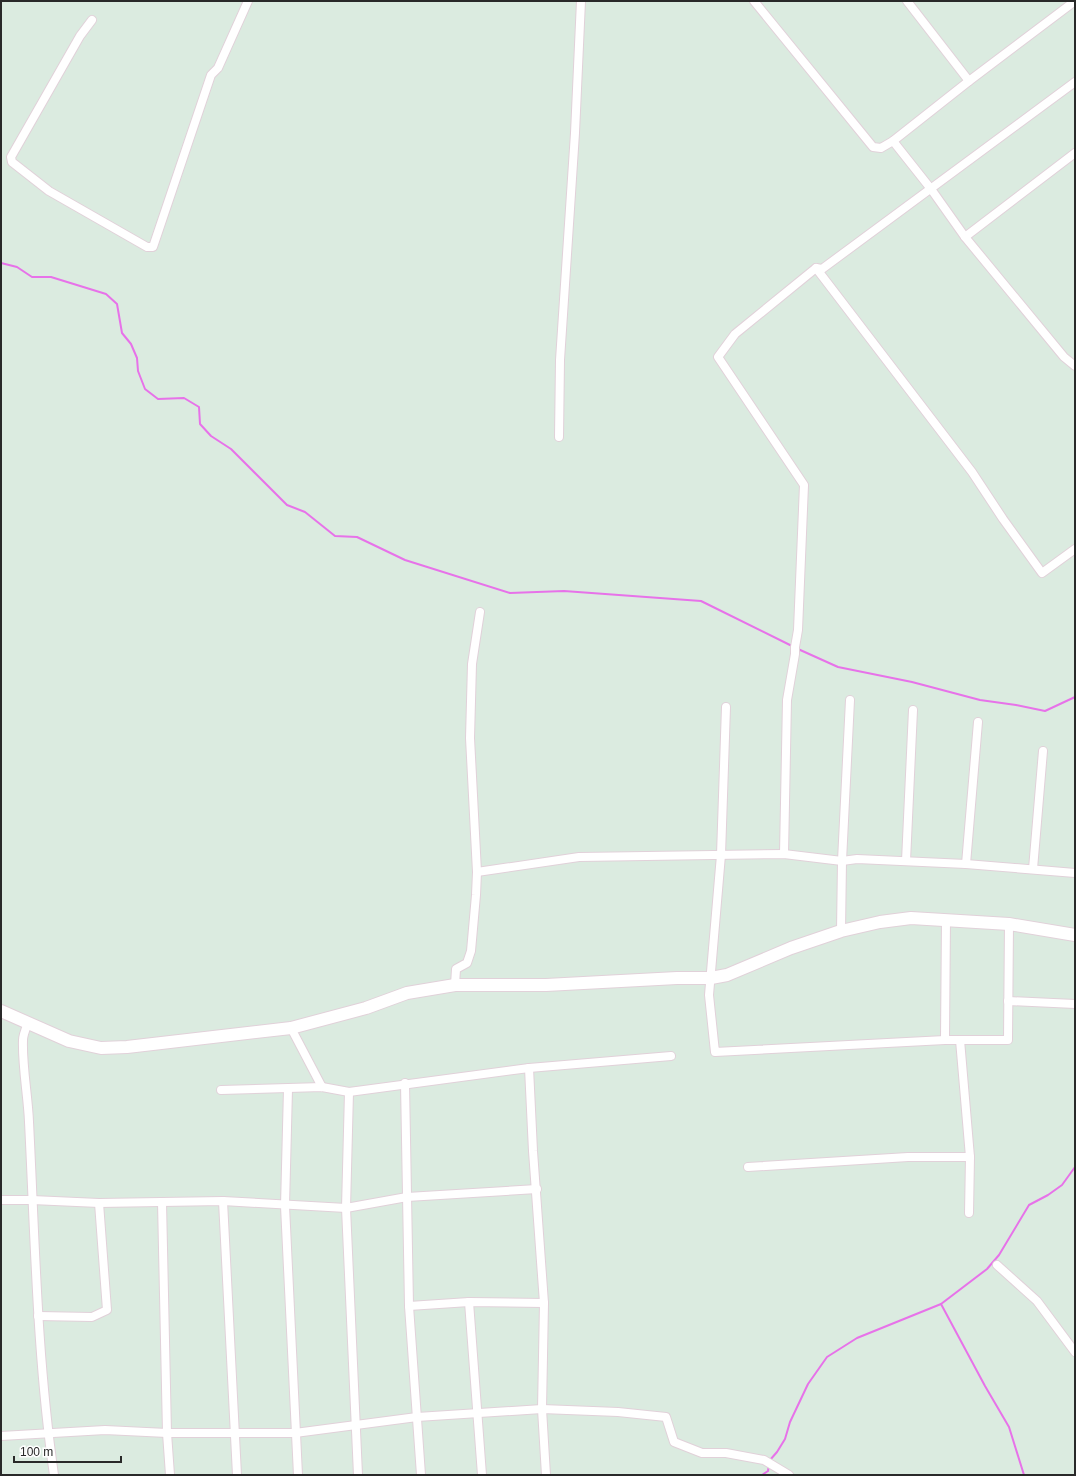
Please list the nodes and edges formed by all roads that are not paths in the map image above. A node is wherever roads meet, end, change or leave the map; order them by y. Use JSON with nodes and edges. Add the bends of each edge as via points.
{"nodes":[{"id":1,"x":248,"y":1,"type":"edge"},
{"id":2,"x":581,"y":1,"type":"edge"},
{"id":3,"x":754,"y":1,"type":"edge"},
{"id":4,"x":907,"y":1,"type":"edge"},
{"id":5,"x":1075,"y":2,"type":"edge"},
{"id":6,"x":92,"y":20,"type":"dead end"},
{"id":7,"x":968,"y":81,"type":"junction"},
{"id":8,"x":1075,"y":82,"type":"edge"},
{"id":9,"x":894,"y":141,"type":"junction"},
{"id":10,"x":1075,"y":153,"type":"edge"},
{"id":11,"x":931,"y":189,"type":"junction"},
{"id":12,"x":965,"y":237,"type":"junction"},
{"id":13,"x":816,"y":268,"type":"junction"},
{"id":14,"x":1075,"y":366,"type":"edge"},
{"id":15,"x":559,"y":437,"type":"dead end"},
{"id":16,"x":1075,"y":549,"type":"edge"},
{"id":17,"x":480,"y":612,"type":"dead end"},
{"id":18,"x":850,"y":700,"type":"dead end"},
{"id":19,"x":726,"y":707,"type":"dead end"},
{"id":20,"x":913,"y":710,"type":"dead end"},
{"id":21,"x":978,"y":722,"type":"dead end"},
{"id":22,"x":1043,"y":751,"type":"dead end"},
{"id":23,"x":784,"y":854,"type":"junction"},
{"id":24,"x":721,"y":855,"type":"junction"},
{"id":25,"x":842,"y":861,"type":"junction"},
{"id":26,"x":906,"y":861,"type":"junction"},
{"id":27,"x":966,"y":864,"type":"junction"},
{"id":28,"x":1033,"y":869,"type":"junction"},
{"id":29,"x":477,"y":872,"type":"junction"},
{"id":30,"x":1075,"y":873,"type":"edge"},
{"id":31,"x":946,"y":919,"type":"junction"},
{"id":32,"x":1009,"y":924,"type":"junction"},
{"id":33,"x":841,"y":931,"type":"junction"},
{"id":34,"x":1075,"y":935,"type":"edge"},
{"id":35,"x":710,"y":978,"type":"junction"},
{"id":36,"x":455,"y":985,"type":"junction"},
{"id":37,"x":1008,"y":1001,"type":"junction"},
{"id":38,"x":1075,"y":1004,"type":"edge"},
{"id":39,"x":1,"y":1011,"type":"edge"},
{"id":40,"x":28,"y":1023,"type":"junction"},
{"id":41,"x":291,"y":1028,"type":"junction"},
{"id":42,"x":945,"y":1040,"type":"junction"},
{"id":43,"x":960,"y":1040,"type":"junction"},
{"id":44,"x":671,"y":1056,"type":"dead end"},
{"id":45,"x":529,"y":1068,"type":"junction"},
{"id":46,"x":405,"y":1083,"type":"junction"},
{"id":47,"x":322,"y":1088,"type":"junction"},
{"id":48,"x":288,"y":1089,"type":"junction"},
{"id":49,"x":221,"y":1090,"type":"dead end"},
{"id":50,"x":349,"y":1092,"type":"junction"},
{"id":51,"x":970,"y":1156,"type":"junction"},
{"id":52,"x":748,"y":1167,"type":"dead end"},
{"id":53,"x":537,"y":1189,"type":"junction"},
{"id":54,"x":407,"y":1197,"type":"junction"},
{"id":55,"x":1,"y":1200,"type":"edge"},
{"id":56,"x":32,"y":1200,"type":"junction"},
{"id":57,"x":223,"y":1201,"type":"junction"},
{"id":58,"x":162,"y":1202,"type":"junction"},
{"id":59,"x":99,"y":1203,"type":"junction"},
{"id":60,"x":285,"y":1206,"type":"junction"},
{"id":61,"x":346,"y":1208,"type":"junction"},
{"id":62,"x":969,"y":1213,"type":"dead end"},
{"id":63,"x":997,"y":1264,"type":"dead end"},
{"id":64,"x":469,"y":1302,"type":"junction"},
{"id":65,"x":544,"y":1303,"type":"junction"},
{"id":66,"x":409,"y":1306,"type":"junction"},
{"id":67,"x":38,"y":1316,"type":"junction"},
{"id":68,"x":1075,"y":1352,"type":"edge"},
{"id":69,"x":542,"y":1409,"type":"junction"},
{"id":70,"x":478,"y":1413,"type":"junction"},
{"id":71,"x":416,"y":1417,"type":"junction"},
{"id":72,"x":356,"y":1424,"type":"junction"},
{"id":73,"x":235,"y":1432,"type":"junction"},
{"id":74,"x":48,"y":1433,"type":"junction"},
{"id":75,"x":295,"y":1433,"type":"junction"},
{"id":76,"x":167,"y":1434,"type":"junction"},
{"id":77,"x":1,"y":1436,"type":"edge"},
{"id":78,"x":54,"y":1475,"type":"edge"},
{"id":79,"x":170,"y":1475,"type":"edge"},
{"id":80,"x":237,"y":1475,"type":"edge"},
{"id":81,"x":298,"y":1475,"type":"edge"},
{"id":82,"x":358,"y":1475,"type":"edge"},
{"id":83,"x":421,"y":1475,"type":"edge"},
{"id":84,"x":482,"y":1475,"type":"edge"},
{"id":85,"x":546,"y":1475,"type":"edge"},
{"id":86,"x":789,"y":1475,"type":"edge"}],
"edges":[{"from":1,"to":6,"type":"street","via":[[218,68],[211,75],[153,247],[147,247],[49,190],[12,162],[11,157],[80,36]]},
{"from":2,"to":15,"type":"street","via":[[560,360]]},
{"from":3,"to":9,"type":"street","via":[[873,146],[881,148]]},
{"from":4,"to":7,"type":"street"},
{"from":5,"to":7,"type":"street"},
{"from":7,"to":9,"type":"street"},
{"from":8,"to":11,"type":"street"},
{"from":9,"to":11,"type":"street"},
{"from":10,"to":12,"type":"street"},
{"from":11,"to":12,"type":"street"},
{"from":11,"to":13,"type":"street","via":[[822,269]]},
{"from":12,"to":14,"type":"street","via":[[1064,357]]},
{"from":13,"to":16,"type":"street","via":[[972,472],[1042,573]]},
{"from":13,"to":23,"type":"street","via":[[735,334],[718,357],[804,485],[798,630],[787,700]]},
{"from":17,"to":29,"type":"street","via":[[472,664],[470,738]]},
{"from":18,"to":25,"type":"street"},
{"from":19,"to":24,"type":"street"},
{"from":20,"to":26,"type":"street"},
{"from":21,"to":27,"type":"street"},
{"from":22,"to":28,"type":"street"},
{"from":23,"to":24,"type":"street"},
{"from":23,"to":25,"type":"street"},
{"from":24,"to":29,"type":"street","via":[[579,857]]},
{"from":24,"to":35,"type":"street"},
{"from":25,"to":26,"type":"street"},
{"from":25,"to":33,"type":"street"},
{"from":26,"to":27,"type":"street"},
{"from":27,"to":28,"type":"street"},
{"from":28,"to":30,"type":"street"},
{"from":29,"to":36,"type":"street","via":[[471,951],[466,963],[456,969]]},
{"from":31,"to":32,"type":"street"},
{"from":31,"to":33,"type":"street","via":[[903,919]]},
{"from":31,"to":42,"type":"street"},
{"from":32,"to":34,"type":"street"},
{"from":32,"to":37,"type":"street"},
{"from":33,"to":35,"type":"street","via":[[791,948],[727,975]]},
{"from":35,"to":36,"type":"street","via":[[546,985]]},
{"from":35,"to":42,"type":"street","via":[[709,995],[715,1052]]},
{"from":36,"to":41,"type":"street","via":[[407,994]]},
{"from":37,"to":38,"type":"street"},
{"from":37,"to":43,"type":"street","via":[[1008,1040]]},
{"from":39,"to":40,"type":"street"},
{"from":40,"to":41,"type":"street","via":[[70,1041],[101,1048]]},
{"from":40,"to":56,"type":"street","via":[[22,1039]]},
{"from":41,"to":47,"type":"street"},
{"from":42,"to":43,"type":"street"},
{"from":43,"to":51,"type":"street"},
{"from":44,"to":45,"type":"street"},
{"from":45,"to":46,"type":"street"},
{"from":45,"to":53,"type":"street"},
{"from":46,"to":50,"type":"street"},
{"from":46,"to":54,"type":"street"},
{"from":47,"to":48,"type":"street"},
{"from":47,"to":50,"type":"street"},
{"from":48,"to":49,"type":"street"},
{"from":48,"to":60,"type":"street"},
{"from":50,"to":61,"type":"street"},
{"from":51,"to":52,"type":"street","via":[[908,1157]]},
{"from":51,"to":62,"type":"street"},
{"from":53,"to":54,"type":"street"},
{"from":53,"to":65,"type":"street"},
{"from":54,"to":61,"type":"street"},
{"from":54,"to":66,"type":"street"},
{"from":55,"to":56,"type":"street"},
{"from":56,"to":59,"type":"street"},
{"from":56,"to":67,"type":"street"},
{"from":57,"to":58,"type":"street"},
{"from":57,"to":60,"type":"street"},
{"from":57,"to":73,"type":"street"},
{"from":58,"to":59,"type":"street"},
{"from":58,"to":76,"type":"street"},
{"from":59,"to":67,"type":"street","via":[[107,1310],[92,1317]]},
{"from":60,"to":61,"type":"street"},
{"from":60,"to":75,"type":"street"},
{"from":61,"to":72,"type":"street"},
{"from":63,"to":68,"type":"street","via":[[1037,1301]]},
{"from":64,"to":65,"type":"street"},
{"from":64,"to":66,"type":"street"},
{"from":64,"to":70,"type":"street"},
{"from":65,"to":69,"type":"street"},
{"from":66,"to":71,"type":"street"},
{"from":67,"to":74,"type":"street"},
{"from":69,"to":70,"type":"street"},
{"from":69,"to":85,"type":"street"},
{"from":69,"to":86,"type":"street","via":[[666,1416],[674,1442],[702,1453],[726,1453],[764,1460]]},
{"from":70,"to":71,"type":"street"},
{"from":70,"to":84,"type":"street"},
{"from":71,"to":72,"type":"street"},
{"from":71,"to":83,"type":"street"},
{"from":72,"to":75,"type":"street"},
{"from":72,"to":82,"type":"street"},
{"from":73,"to":75,"type":"street"},
{"from":73,"to":76,"type":"street"},
{"from":73,"to":80,"type":"street"},
{"from":74,"to":76,"type":"street","via":[[104,1430]]},
{"from":74,"to":77,"type":"street"},
{"from":74,"to":78,"type":"street"},
{"from":75,"to":81,"type":"street"},
{"from":76,"to":79,"type":"street"}]}
